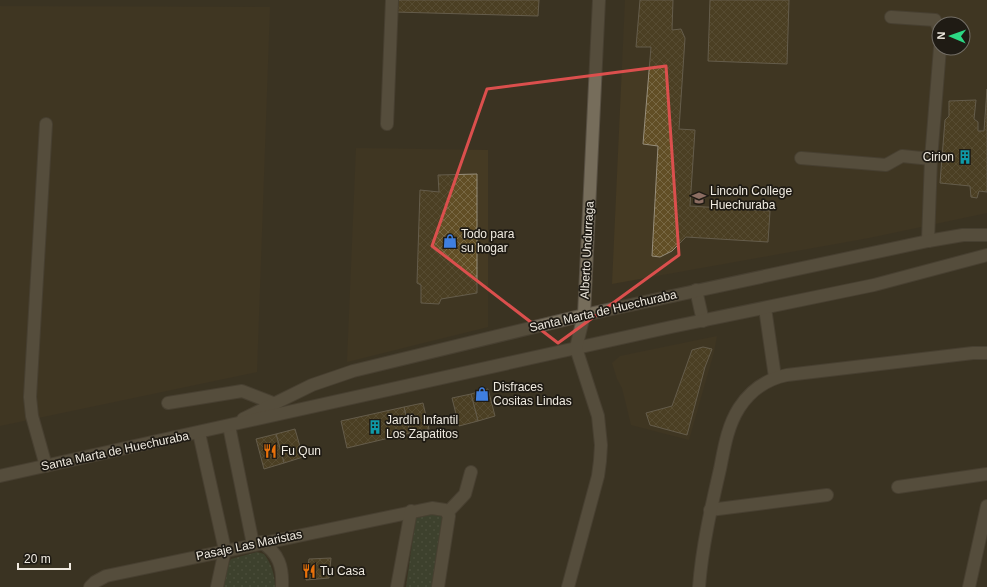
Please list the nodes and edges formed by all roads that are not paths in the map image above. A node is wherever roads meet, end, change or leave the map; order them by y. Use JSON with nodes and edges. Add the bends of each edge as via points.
{"nodes":[{"id":1,"x":392,"y":0,"type":"edge"},
{"id":2,"x":599,"y":0,"type":"edge"},
{"id":3,"x":891,"y":18,"type":"dead end"},
{"id":4,"x":931,"y":20,"type":"edge"},
{"id":5,"x":939,"y":56,"type":"edge"},
{"id":6,"x":46,"y":124,"type":"dead end"},
{"id":7,"x":387,"y":124,"type":"dead end"},
{"id":8,"x":801,"y":158,"type":"dead end"},
{"id":9,"x":931,"y":159,"type":"junction"},
{"id":10,"x":987,"y":235,"type":"edge"},
{"id":11,"x":928,"y":241,"type":"junction"},
{"id":12,"x":987,"y":255,"type":"edge"},
{"id":13,"x":696,"y":290,"type":"junction"},
{"id":14,"x":765,"y":308,"type":"junction"},
{"id":15,"x":584,"y":315,"type":"junction"},
{"id":16,"x":703,"y":321,"type":"junction"},
{"id":17,"x":576,"y":348,"type":"junction"},
{"id":18,"x":987,"y":353,"type":"edge"},
{"id":19,"x":776,"y":377,"type":"junction"},
{"id":20,"x":168,"y":403,"type":"dead end"},
{"id":21,"x":273,"y":403,"type":"junction"},
{"id":22,"x":229,"y":426,"type":"junction"},
{"id":23,"x":199,"y":433,"type":"junction"},
{"id":24,"x":46,"y":466,"type":"junction"},
{"id":25,"x":471,"y":472,"type":"dead end"},
{"id":26,"x":987,"y":474,"type":"edge"},
{"id":27,"x":0,"y":476,"type":"edge"},
{"id":28,"x":898,"y":488,"type":"dead end"},
{"id":29,"x":827,"y":495,"type":"dead end"},
{"id":30,"x":987,"y":506,"type":"edge"},
{"id":31,"x":710,"y":510,"type":"junction"},
{"id":32,"x":411,"y":511,"type":"junction"},
{"id":33,"x":448,"y":512,"type":"junction"},
{"id":34,"x":257,"y":543,"type":"junction"},
{"id":35,"x":225,"y":550,"type":"junction"},
{"id":36,"x":90,"y":587,"type":"edge"},
{"id":37,"x":217,"y":587,"type":"edge"},
{"id":38,"x":282,"y":587,"type":"edge"},
{"id":39,"x":397,"y":587,"type":"edge"},
{"id":40,"x":438,"y":587,"type":"edge"},
{"id":41,"x":568,"y":587,"type":"edge"},
{"id":42,"x":699,"y":587,"type":"edge"},
{"id":43,"x":969,"y":587,"type":"edge"}],
"edges":[{"from":1,"to":7,"type":"street"},
{"from":2,"to":15,"type":"street","name":"Alberto Undurraga"},
{"from":3,"to":4,"type":"street"},
{"from":5,"to":9,"type":"street"},
{"from":6,"to":24,"type":"street","via":[[30,396],[32,416]]},
{"from":8,"to":9,"type":"street","via":[[886,165],[902,156]]},
{"from":9,"to":11,"type":"street"},
{"from":10,"to":11,"type":"street","name":"Santa Marta de Huechuraba","via":[[963,235]]},
{"from":11,"to":13,"type":"street","name":"Santa Marta de Huechuraba"},
{"from":12,"to":14,"type":"street","name":"Santa Marta de Huechuraba","via":[[874,285]]},
{"from":13,"to":15,"type":"street","name":"Santa Marta de Huechuraba"},
{"from":13,"to":16,"type":"street"},
{"from":14,"to":16,"type":"street","name":"Santa Marta de Huechuraba"},
{"from":14,"to":19,"type":"street"},
{"from":15,"to":17,"type":"street","name":"Alberto Undurraga"},
{"from":15,"to":21,"type":"street","name":"Santa Marta de Huechuraba","via":[[353,371],[312,385]]},
{"from":16,"to":17,"type":"street","name":"Santa Marta de Huechuraba"},
{"from":17,"to":22,"type":"street","name":"Santa Marta de Huechuraba"},
{"from":17,"to":41,"type":"street","via":[[594,402],[601,445],[598,476]]},
{"from":18,"to":19,"type":"street","via":[[973,352]]},
{"from":19,"to":31,"type":"street","via":[[756,389],[732,420]]},
{"from":20,"to":21,"type":"street","via":[[242,390]]},
{"from":21,"to":22,"type":"street","name":"Santa Marta de Huechuraba"},
{"from":22,"to":23,"type":"street","name":"Santa Marta de Huechuraba"},
{"from":22,"to":34,"type":"street"},
{"from":23,"to":24,"type":"street","name":"Santa Marta de Huechuraba"},
{"from":23,"to":35,"type":"street"},
{"from":24,"to":27,"type":"street","name":"Santa Marta de Huechuraba"},
{"from":25,"to":33,"type":"street","via":[[465,494]]},
{"from":26,"to":28,"type":"street"},
{"from":29,"to":31,"type":"street"},
{"from":30,"to":43,"type":"street"},
{"from":31,"to":42,"type":"street"},
{"from":32,"to":33,"type":"street","name":"Pasaje Las Maristas","via":[[432,508]]},
{"from":32,"to":34,"type":"street","name":"Pasaje Las Maristas"},
{"from":32,"to":39,"type":"street"},
{"from":33,"to":40,"type":"street","via":[[449,521]]},
{"from":34,"to":35,"type":"street","name":"Pasaje Las Maristas"},
{"from":34,"to":38,"type":"street","via":[[273,551],[278,558]]},
{"from":35,"to":36,"type":"street","name":"Pasaje Las Maristas","via":[[106,576]]},
{"from":35,"to":37,"type":"street"}]}
